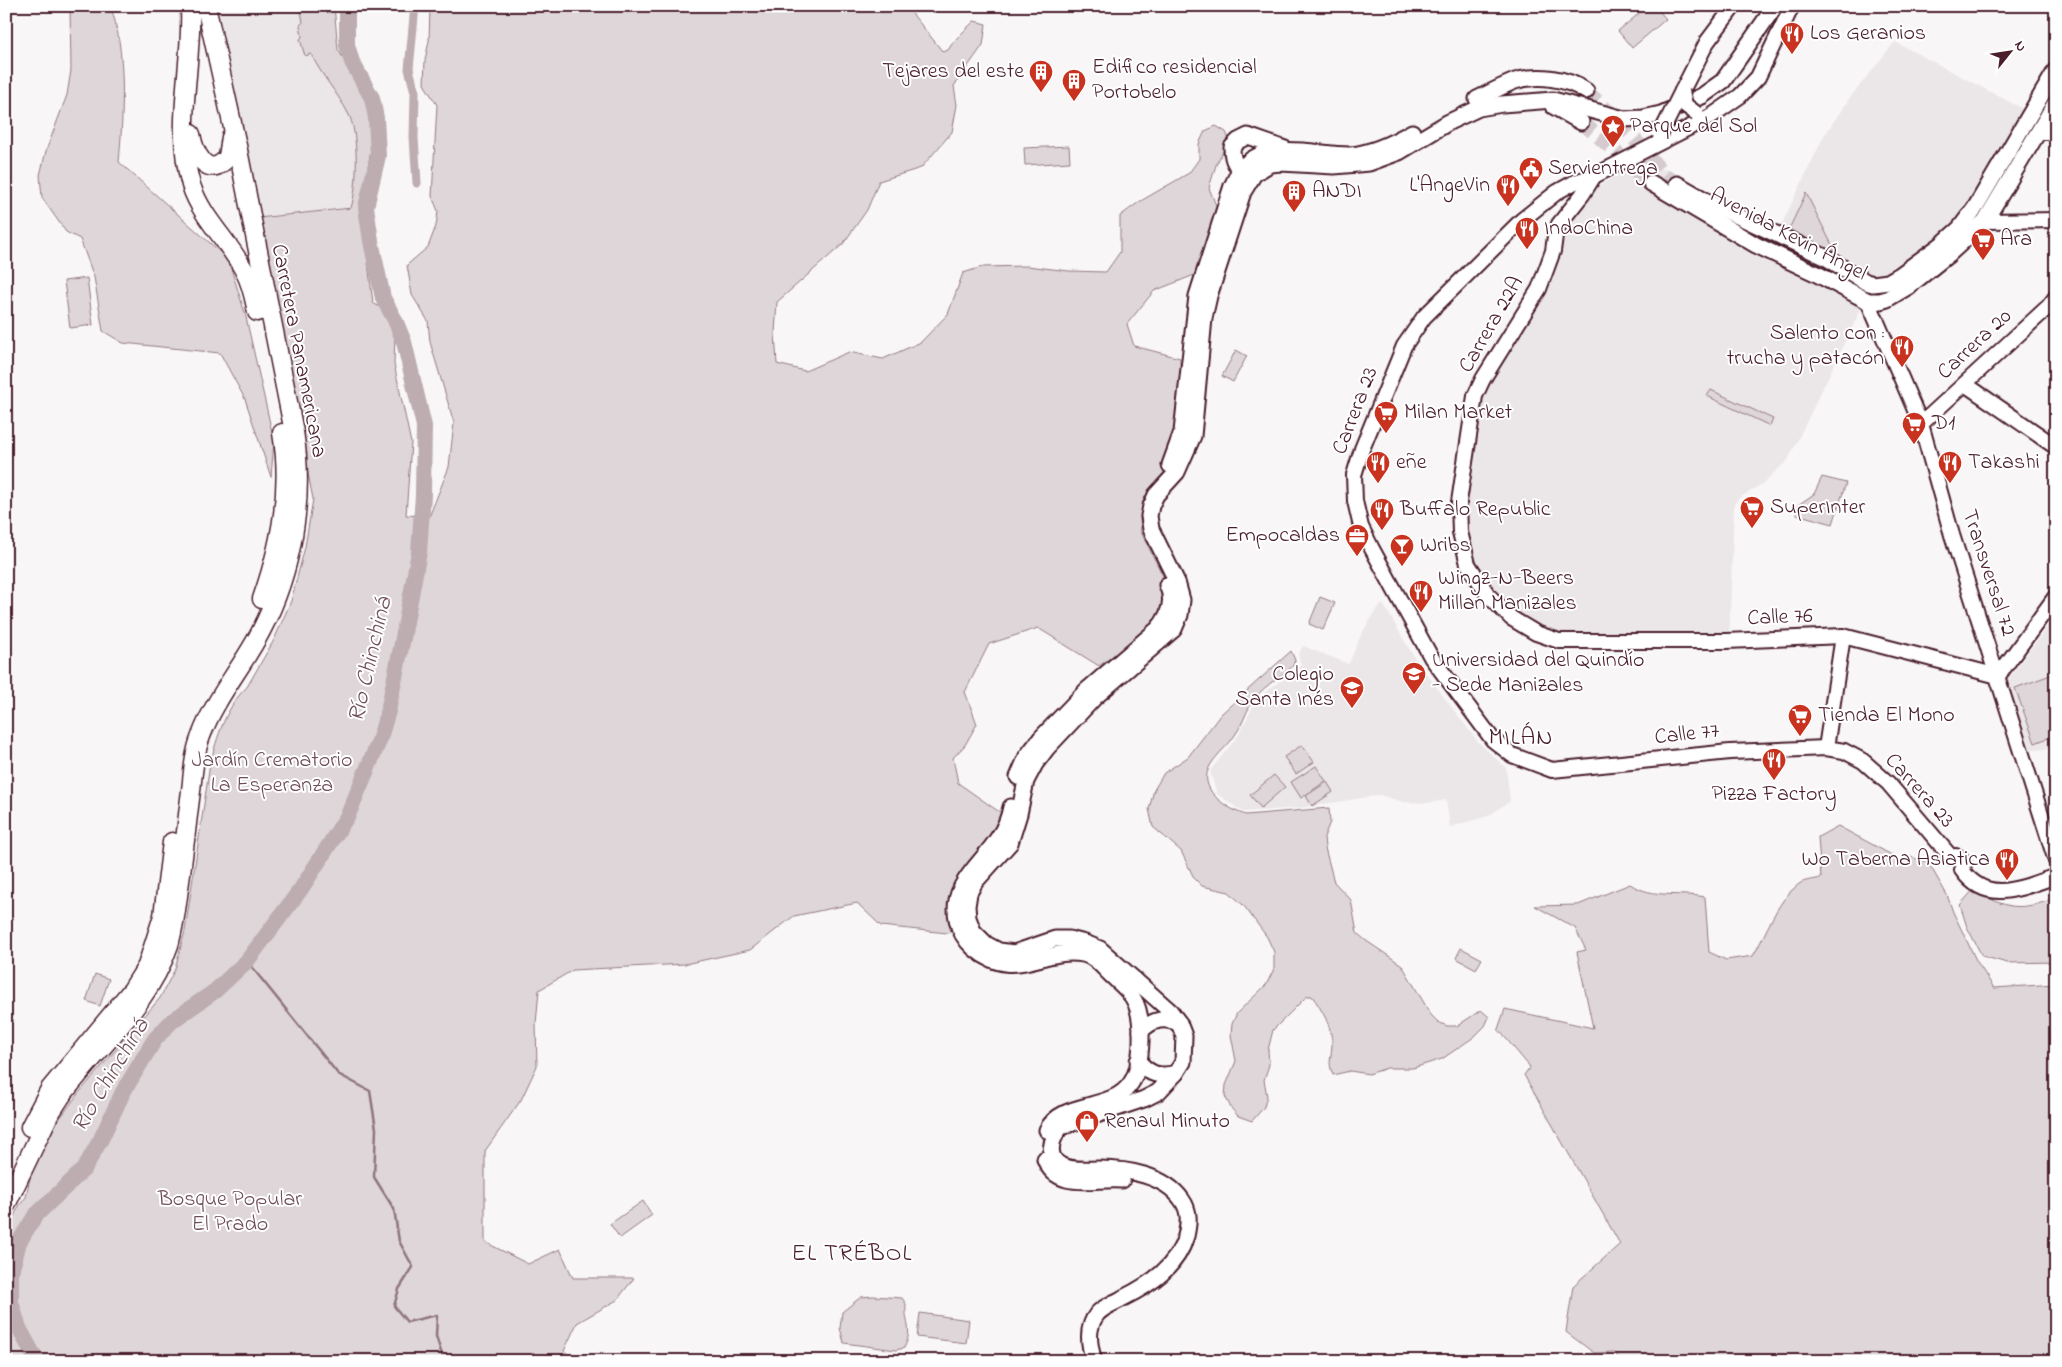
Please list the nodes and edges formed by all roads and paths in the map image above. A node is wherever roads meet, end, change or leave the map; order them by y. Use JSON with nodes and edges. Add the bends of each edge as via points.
{"nodes":[{"id":1,"x":190,"y":6,"type":"edge"},
{"id":2,"x":206,"y":6,"type":"edge"},
{"id":3,"x":1734,"y":6,"type":"edge"},
{"id":4,"x":1764,"y":6,"type":"edge"},
{"id":5,"x":1775,"y":6,"type":"edge"},
{"id":6,"x":1792,"y":6,"type":"edge"},
{"id":7,"x":2056,"y":70,"type":"edge"},
{"id":8,"x":1683,"y":87,"type":"junction"},
{"id":9,"x":1586,"y":91,"type":"tunnel mouth"},
{"id":10,"x":1476,"y":99,"type":"junction"},
{"id":11,"x":1540,"y":100,"type":"junction"},
{"id":12,"x":2056,"y":102,"type":"edge"},
{"id":13,"x":185,"y":106,"type":"junction"},
{"id":14,"x":1703,"y":116,"type":"junction"},
{"id":15,"x":1581,"y":122,"type":"tunnel mouth"},
{"id":16,"x":232,"y":126,"type":"junction"},
{"id":17,"x":2039,"y":132,"type":"junction"},
{"id":18,"x":2056,"y":132,"type":"edge"},
{"id":19,"x":1651,"y":146,"type":"junction"},
{"id":20,"x":1292,"y":151,"type":"junction"},
{"id":21,"x":1247,"y":172,"type":"junction"},
{"id":22,"x":1594,"y":176,"type":"junction"},
{"id":23,"x":1651,"y":184,"type":"tunnel mouth"},
{"id":24,"x":1677,"y":184,"type":"tunnel mouth"},
{"id":25,"x":2056,"y":220,"type":"edge"},
{"id":26,"x":1985,"y":222,"type":"junction"},
{"id":27,"x":1802,"y":246,"type":"junction"},
{"id":28,"x":1827,"y":258,"type":"junction"},
{"id":29,"x":1791,"y":262,"type":"junction"},
{"id":30,"x":1818,"y":274,"type":"junction"},
{"id":31,"x":2056,"y":296,"type":"edge"},
{"id":32,"x":1868,"y":301,"type":"junction"},
{"id":33,"x":1965,"y":384,"type":"junction"},
{"id":34,"x":1921,"y":424,"type":"junction"},
{"id":35,"x":2056,"y":447,"type":"edge"},
{"id":36,"x":2056,"y":596,"type":"edge"},
{"id":37,"x":1843,"y":636,"type":"junction"},
{"id":38,"x":1560,"y":641,"type":"joint"},
{"id":39,"x":1998,"y":676,"type":"junction"},
{"id":40,"x":1826,"y":748,"type":"junction"},
{"id":41,"x":1552,"y":770,"type":"joint"},
{"id":42,"x":2056,"y":861,"type":"edge"},
{"id":43,"x":2056,"y":876,"type":"edge"},
{"id":44,"x":1179,"y":1023,"type":"junction"},
{"id":45,"x":1141,"y":1031,"type":"junction"},
{"id":46,"x":1138,"y":1061,"type":"junction"},
{"id":47,"x":1176,"y":1073,"type":"junction"},
{"id":48,"x":6,"y":1177,"type":"edge"},
{"id":49,"x":6,"y":1205,"type":"edge"},
{"id":50,"x":1086,"y":1361,"type":"edge"},
{"id":51,"x":1094,"y":1361,"type":"edge"}],
"edges":[{"from":1,"to":13,"type":"highway","name":"Carretera Panamericana"},
{"from":2,"to":16,"type":"highway","name":"Carretera Panamericana"},
{"from":3,"to":8,"type":"street","name":"Carrera 23","via":[[1706,42]]},
{"from":4,"to":10,"type":"main road","via":[[1718,75],[1709,83],[1662,106],[1623,111],[1552,92]]},
{"from":5,"to":11,"type":"main road","via":[[1723,81],[1702,96],[1661,114],[1624,119],[1570,103]]},
{"from":6,"to":14,"type":"street","name":"Carrera 23","via":[[1758,77],[1740,96]]},
{"from":7,"to":28,"type":"main road","name":"Avenida Kevin Ángel","via":[[1975,208],[1941,245],[1900,275],[1881,284],[1866,282]]},
{"from":8,"to":14,"type":"street","bridge":true,"via":[[1685,105]]},
{"from":8,"to":19,"type":"street","name":"Carrera 23","bridge":true,"via":[[1660,135]]},
{"from":9,"to":10,"type":"main road","via":[[1562,80],[1530,79],[1516,81]]},
{"from":10,"to":20,"type":"main road","via":[[1397,141],[1365,153]]},
{"from":11,"to":15,"type":"main road"},
{"from":11,"to":21,"type":"main road","via":[[1479,108],[1399,152],[1369,163],[1334,166],[1280,163]]},
{"from":12,"to":17,"type":"main road","name":"Avenida Kevin Ángel"},
{"from":13,"to":16,"type":"highway","via":[[192,143],[199,160],[206,164],[218,165],[228,157]]},
{"from":13,"to":48,"type":"highway","name":"Carretera Panamericana","via":[[184,148],[192,186],[210,224],[239,261],[252,289],[284,443],[284,519],[259,606],[190,733],[163,916],[147,966],[132,990],[50,1089]]},
{"from":14,"to":19,"type":"street","name":"Carrera 23"},
{"from":16,"to":49,"type":"highway","name":"Carretera Panamericana","via":[[298,457],[298,501],[291,544],[279,586],[261,630],[200,736],[175,917],[165,954],[142,998],[49,1115]]},
{"from":17,"to":18,"type":"street"},
{"from":17,"to":26,"type":"main road","name":"Avenida Kevin Ángel"},
{"from":19,"to":22,"type":"street","name":"Carrera 23"},
{"from":20,"to":21,"type":"main road","via":[[1261,155],[1250,161]]},
{"from":20,"to":21,"type":"main road","via":[[1248,136],[1238,140],[1232,147],[1232,157],[1234,164]]},
{"from":21,"to":44,"type":"main road","via":[[1208,296],[1193,436],[1176,472],[1156,495],[1149,516],[1151,529],[1177,582],[1182,600],[1180,615],[1174,629],[1095,697],[1035,764],[1026,781],[1010,843],[975,882],[967,906],[973,931],[999,952],[1014,953],[1055,939],[1069,939],[1100,949],[1170,1010]]},
{"from":21,"to":45,"type":"main road","via":[[1232,186],[1197,296],[1179,441],[1170,466],[1149,490],[1140,517],[1141,532],[1170,591],[1168,617],[1086,691],[1027,756],[1006,825],[969,874],[956,905],[961,932],[980,954],[993,960],[1018,964],[1070,953],[1095,959],[1133,998],[1139,1010]]},
{"from":22,"to":38,"type":"street","name":"Carrera 22A","via":[[1559,224],[1539,289],[1475,396],[1460,502],[1460,532],[1468,564],[1488,595],[1511,618],[1536,633]]},
{"from":22,"to":41,"type":"street","name":"Carrera 23","via":[[1569,186],[1542,203],[1424,317],[1404,346],[1354,475],[1355,501],[1362,527],[1431,657],[1479,724],[1505,751]]},
{"from":23,"to":29,"type":"main road","name":"Avenida Kevin Ángel"},
{"from":24,"to":27,"type":"main road","name":"Avenida Kevin Ángel"},
{"from":25,"to":26,"type":"street"},
{"from":26,"to":32,"type":"main road","name":"Avenida Kevin Ángel","via":[[1909,286],[1887,299]]},
{"from":27,"to":28,"type":"main road","name":"Avenida Kevin Ángel"},
{"from":27,"to":29,"type":"main road","via":[[1792,252]]},
{"from":28,"to":30,"type":"main road","via":[[1826,268]]},
{"from":29,"to":30,"type":"main road","name":"Avenida Kevin Ángel"},
{"from":30,"to":32,"type":"main road","name":"Avenida Kevin Ángel"},
{"from":31,"to":33,"type":"street","name":"Carrera 20"},
{"from":32,"to":34,"type":"street","name":"Transversal 72"},
{"from":33,"to":34,"type":"street","name":"Carrera 20"},
{"from":33,"to":35,"type":"street"},
{"from":34,"to":39,"type":"street","name":"Transversal 72","via":[[1952,536]]},
{"from":36,"to":39,"type":"street"},
{"from":37,"to":38,"type":"street","name":"Calle 76","via":[[1726,641]]},
{"from":37,"to":39,"type":"street","name":"Calle 76"},
{"from":37,"to":40,"type":"street"},
{"from":39,"to":42,"type":"street","name":"Transversal 72"},
{"from":40,"to":41,"type":"street","name":"Calle 77","via":[[1730,752]]},
{"from":40,"to":43,"type":"street","name":"Carrera 23","via":[[1844,751],[1876,771],[1951,857],[1947,865],[1950,870],[1962,870],[1974,883],[2000,892],[2013,891]]},
{"from":44,"to":45,"type":"main road","via":[[1159,1019]]},
{"from":44,"to":47,"type":"main road","via":[[1185,1049],[1183,1062]]},
{"from":45,"to":46,"type":"main road"},
{"from":46,"to":47,"type":"main road","via":[[1154,1075]]},
{"from":46,"to":50,"type":"main road","via":[[1130,1083],[1123,1091],[1057,1118],[1044,1137],[1042,1150],[1047,1164],[1062,1179],[1073,1182],[1128,1180],[1149,1185],[1171,1199],[1180,1216],[1177,1244],[1163,1260],[1091,1307],[1083,1320],[1080,1335]]},
{"from":47,"to":51,"type":"main road","via":[[1158,1092],[1061,1128],[1052,1140],[1053,1157],[1060,1165],[1073,1169],[1127,1171],[1153,1178],[1174,1190],[1188,1211],[1183,1246],[1167,1270],[1097,1314],[1089,1337]]}]}
